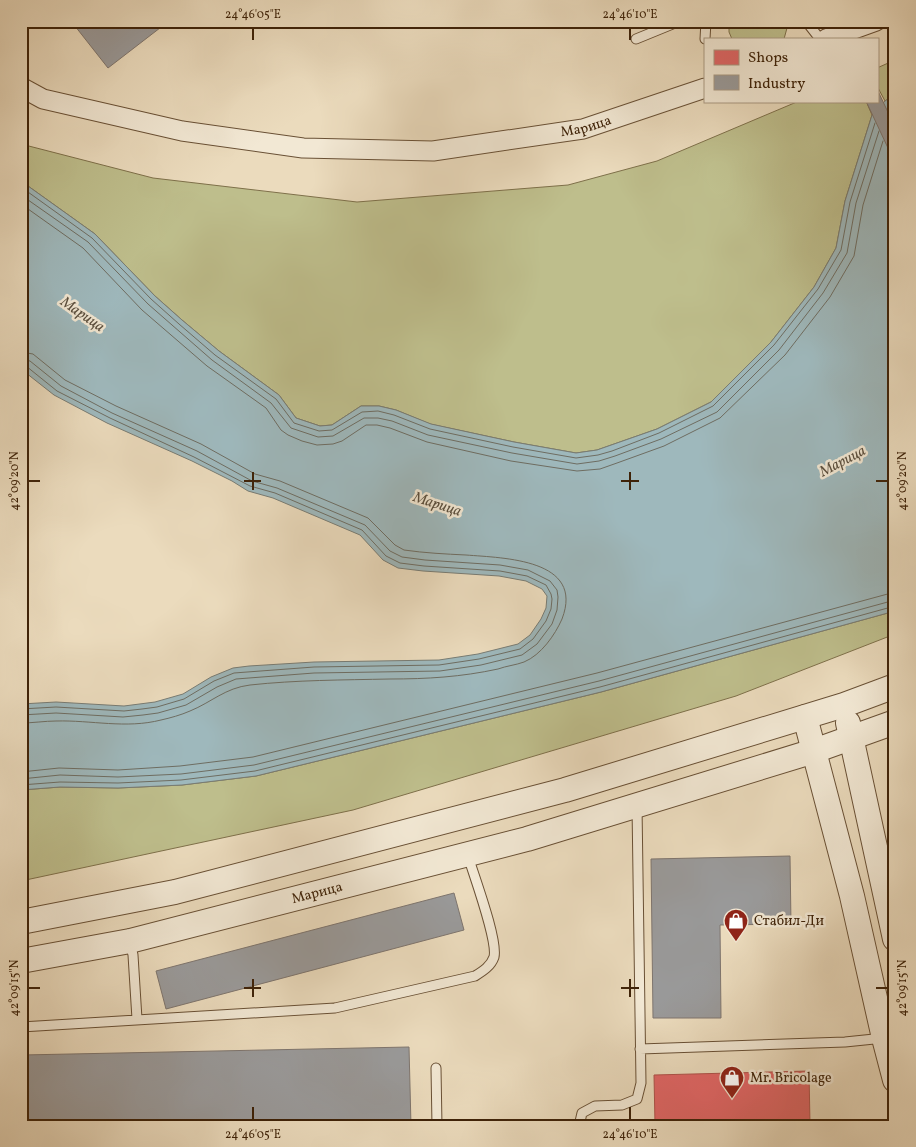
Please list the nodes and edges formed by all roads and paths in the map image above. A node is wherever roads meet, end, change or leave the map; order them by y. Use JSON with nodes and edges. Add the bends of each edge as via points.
{"nodes":[{"id":1,"x":680,"y":21,"type":"edge"},
{"id":2,"x":706,"y":21,"type":"edge"},
{"id":3,"x":806,"y":21,"type":"edge"},
{"id":4,"x":871,"y":22,"type":"edge"},
{"id":5,"x":706,"y":38,"type":"edge"},
{"id":6,"x":819,"y":38,"type":"edge"},
{"id":7,"x":829,"y":38,"type":"edge"},
{"id":8,"x":636,"y":39,"type":"dead end"},
{"id":9,"x":21,"y":87,"type":"edge"},
{"id":10,"x":704,"y":88,"type":"edge"},
{"id":11,"x":895,"y":686,"type":"edge"},
{"id":12,"x":844,"y":706,"type":"junction"},
{"id":13,"x":805,"y":717,"type":"junction"},
{"id":14,"x":895,"y":722,"type":"edge"},
{"id":15,"x":852,"y":738,"type":"junction"},
{"id":16,"x":814,"y":751,"type":"junction"},
{"id":17,"x":637,"y":806,"type":"junction"},
{"id":18,"x":468,"y":855,"type":"junction"},
{"id":19,"x":21,"y":922,"type":"edge"},
{"id":20,"x":895,"y":939,"type":"edge"},
{"id":21,"x":130,"y":941,"type":"junction"},
{"id":22,"x":21,"y":961,"type":"edge"},
{"id":23,"x":137,"y":1019,"type":"junction"},
{"id":24,"x":21,"y":1026,"type":"edge"},
{"id":25,"x":884,"y":1038,"type":"junction"},
{"id":26,"x":640,"y":1050,"type":"junction"},
{"id":27,"x":436,"y":1068,"type":"dead end"},
{"id":28,"x":895,"y":1080,"type":"edge"},
{"id":29,"x":437,"y":1126,"type":"edge"},
{"id":30,"x":579,"y":1126,"type":"edge"}],
"edges":[{"from":1,"to":8,"type":"lane"},
{"from":2,"to":5,"type":"lane"},
{"from":3,"to":6,"type":"lane"},
{"from":4,"to":7,"type":"street"},
{"from":9,"to":10,"type":"street","name":"Марица","via":[[43,99],[182,131],[303,148],[433,151],[583,129]]},
{"from":11,"to":12,"type":"street"},
{"from":12,"to":13,"type":"street"},
{"from":12,"to":15,"type":"street"},
{"from":13,"to":16,"type":"street"},
{"from":13,"to":19,"type":"street","via":[[517,803],[174,892]]},
{"from":14,"to":15,"type":"street","name":"Марица"},
{"from":15,"to":16,"type":"street","name":"Марица"},
{"from":15,"to":20,"type":"street"},
{"from":16,"to":17,"type":"street","name":"Марица"},
{"from":16,"to":25,"type":"street","via":[[852,896]]},
{"from":17,"to":18,"type":"street","name":"Марица"},
{"from":17,"to":26,"type":"lane"},
{"from":18,"to":21,"type":"street","name":"Марица"},
{"from":18,"to":23,"type":"lane","via":[[494,940],[494,957],[488,967],[475,976],[335,1008]]},
{"from":21,"to":22,"type":"street","name":"Марица"},
{"from":21,"to":23,"type":"lane"},
{"from":23,"to":24,"type":"lane"},
{"from":25,"to":26,"type":"lane"},
{"from":25,"to":28,"type":"street"},
{"from":26,"to":30,"type":"lane","via":[[637,1100],[622,1105],[595,1106],[582,1113]]},
{"from":27,"to":29,"type":"lane"}]}
